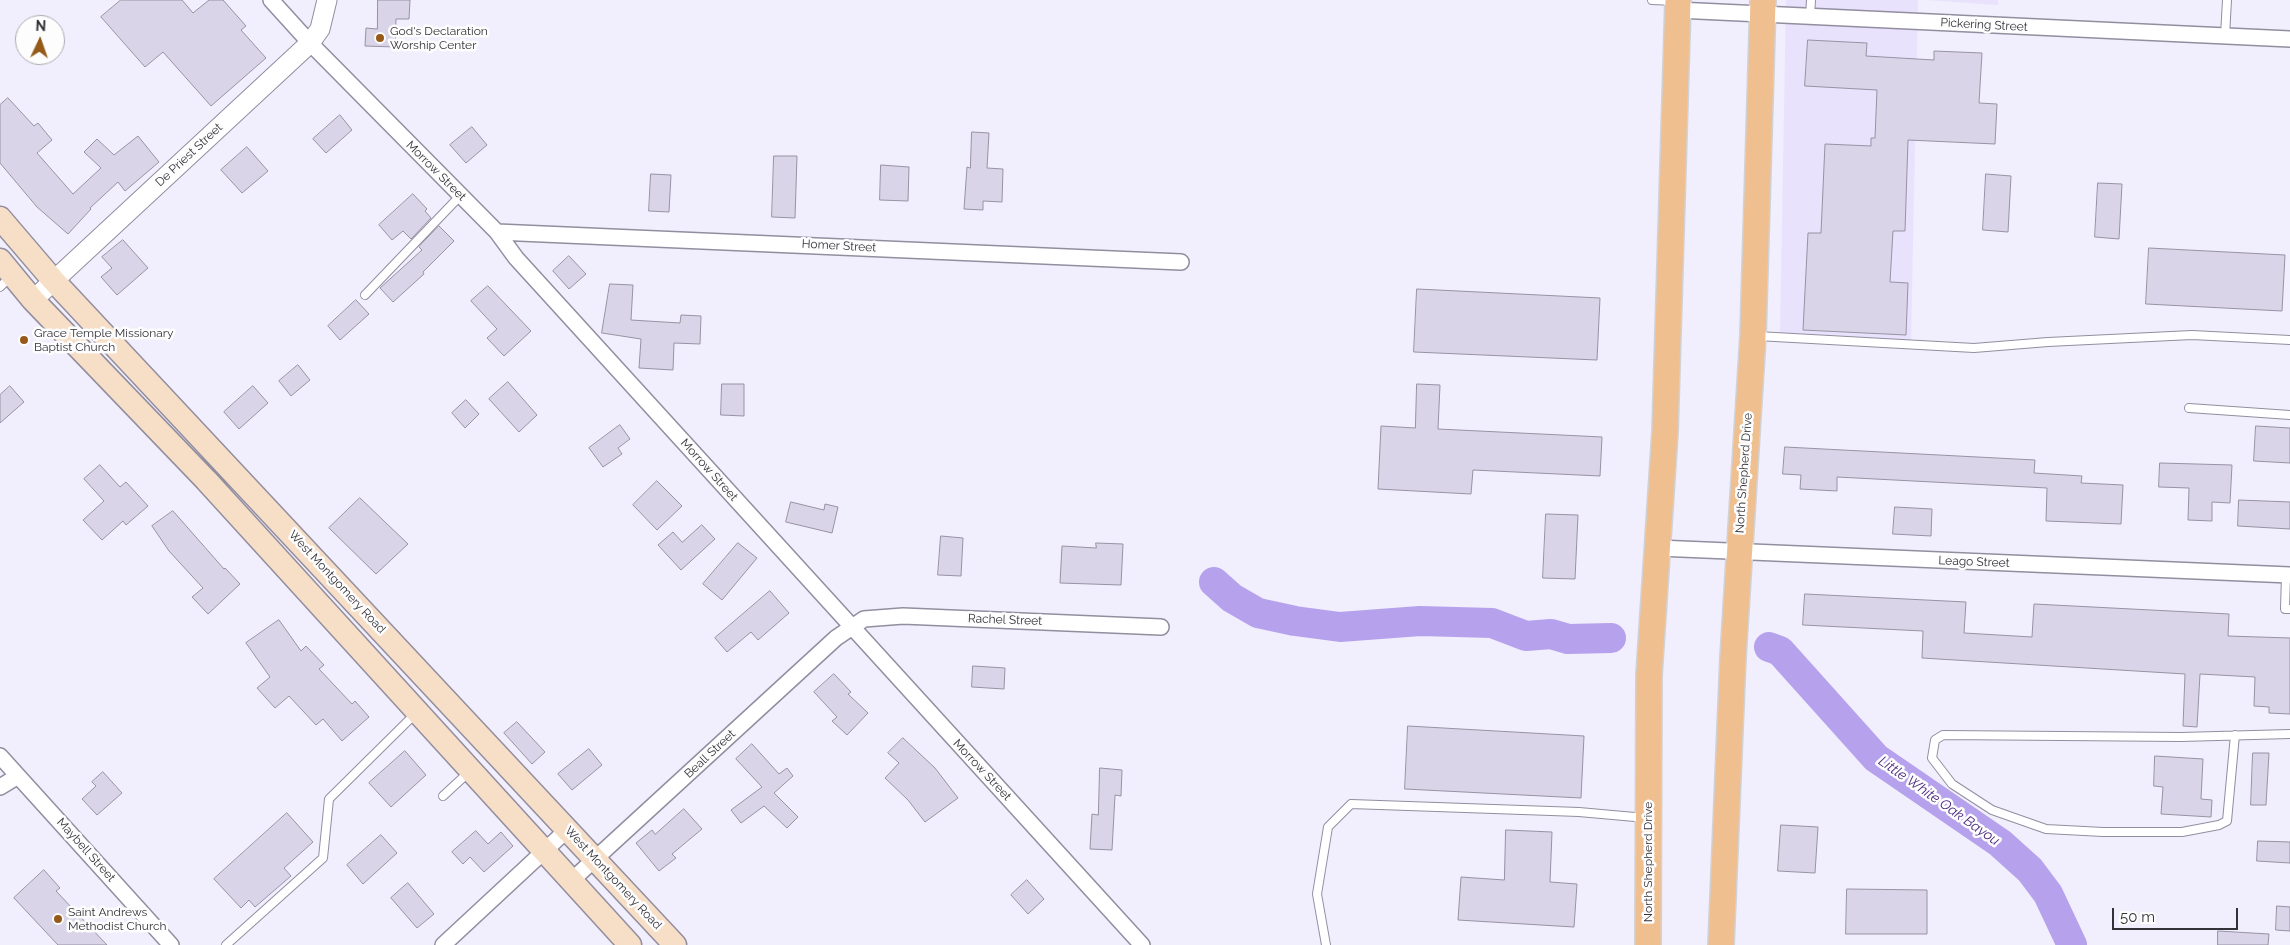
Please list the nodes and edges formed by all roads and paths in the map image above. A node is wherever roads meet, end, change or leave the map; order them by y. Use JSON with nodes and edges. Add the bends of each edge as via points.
{"nodes":[{"id":1,"x":271,"y":0,"type":"edge"},
{"id":2,"x":327,"y":0,"type":"edge"},
{"id":3,"x":1652,"y":0,"type":"edge"},
{"id":4,"x":1811,"y":0,"type":"edge"},
{"id":5,"x":2227,"y":0,"type":"edge"},
{"id":6,"x":1678,"y":4,"type":"edge"},
{"id":7,"x":1762,"y":7,"type":"edge"},
{"id":8,"x":1810,"y":17,"type":"junction"},
{"id":9,"x":2225,"y":36,"type":"junction"},
{"id":10,"x":2290,"y":39,"type":"edge"},
{"id":11,"x":310,"y":44,"type":"junction"},
{"id":12,"x":460,"y":196,"type":"junction"},
{"id":13,"x":0,"y":218,"type":"edge"},
{"id":14,"x":497,"y":232,"type":"junction"},
{"id":15,"x":1181,"y":262,"type":"dead end"},
{"id":16,"x":4,"y":274,"type":"edge"},
{"id":17,"x":53,"y":280,"type":"junction"},
{"id":18,"x":365,"y":295,"type":"dead end"},
{"id":19,"x":34,"y":300,"type":"junction"},
{"id":20,"x":1753,"y":336,"type":"junction"},
{"id":21,"x":2290,"y":340,"type":"edge"},
{"id":22,"x":2190,"y":408,"type":"dead end"},
{"id":23,"x":2290,"y":415,"type":"edge"},
{"id":24,"x":225,"y":463,"type":"junction"},
{"id":25,"x":206,"y":480,"type":"junction"},
{"id":26,"x":1658,"y":548,"type":"junction"},
{"id":27,"x":1740,"y":552,"type":"junction"},
{"id":28,"x":2288,"y":575,"type":"edge"},
{"id":29,"x":2290,"y":609,"type":"edge"},
{"id":30,"x":851,"y":627,"type":"junction"},
{"id":31,"x":1162,"y":627,"type":"dead end"},
{"id":32,"x":394,"y":644,"type":"junction"},
{"id":33,"x":374,"y":663,"type":"junction"},
{"id":34,"x":417,"y":711,"type":"junction"},
{"id":35,"x":2290,"y":734,"type":"edge"},
{"id":36,"x":2235,"y":735,"type":"junction"},
{"id":37,"x":0,"y":756,"type":"edge"},
{"id":38,"x":471,"y":770,"type":"junction"},
{"id":39,"x":18,"y":776,"type":"junction"},
{"id":40,"x":0,"y":787,"type":"edge"},
{"id":41,"x":443,"y":796,"type":"dead end"},
{"id":42,"x":1648,"y":818,"type":"junction"},
{"id":43,"x":568,"y":829,"type":"junction"},
{"id":44,"x":544,"y":851,"type":"junction"},
{"id":45,"x":596,"y":859,"type":"junction"},
{"id":46,"x":571,"y":881,"type":"junction"},
{"id":47,"x":171,"y":945,"type":"edge"},
{"id":48,"x":226,"y":945,"type":"edge"},
{"id":49,"x":443,"y":945,"type":"edge"},
{"id":50,"x":630,"y":945,"type":"edge"},
{"id":51,"x":676,"y":945,"type":"edge"},
{"id":52,"x":1142,"y":945,"type":"edge"},
{"id":53,"x":1326,"y":945,"type":"edge"},
{"id":54,"x":1648,"y":945,"type":"edge"},
{"id":55,"x":1721,"y":945,"type":"edge"}],
"edges":[{"from":1,"to":11,"type":"street","name":"Morrow Street"},
{"from":2,"to":11,"type":"street","name":"De Priest Street","via":[[320,29]]},
{"from":3,"to":6,"type":"lane"},
{"from":4,"to":8,"type":"lane"},
{"from":5,"to":9,"type":"lane"},
{"from":6,"to":7,"type":"street","name":"Pickering Street"},
{"from":6,"to":26,"type":"main road","name":"North Shepherd Drive"},
{"from":7,"to":8,"type":"street","name":"Pickering Street"},
{"from":7,"to":20,"type":"main road","name":"North Shepherd Drive"},
{"from":8,"to":9,"type":"street","name":"Pickering Street"},
{"from":9,"to":10,"type":"street","name":"Pickering Street"},
{"from":11,"to":12,"type":"street","name":"Morrow Street"},
{"from":11,"to":17,"type":"street","name":"De Priest Street"},
{"from":12,"to":14,"type":"street","name":"Morrow Street"},
{"from":12,"to":18,"type":"lane"},
{"from":13,"to":17,"type":"main road","name":"West Montgomery Road"},
{"from":14,"to":15,"type":"street","name":"Homer Street"},
{"from":14,"to":30,"type":"street","name":"Morrow Street","via":[[516,258]]},
{"from":16,"to":19,"type":"main road"},
{"from":17,"to":19,"type":"street","name":"De Priest Street"},
{"from":17,"to":24,"type":"main road","name":"West Montgomery Road"},
{"from":19,"to":25,"type":"main road"},
{"from":20,"to":21,"type":"lane","via":[[1974,348],[2192,335]]},
{"from":20,"to":27,"type":"main road","name":"North Shepherd Drive"},
{"from":22,"to":23,"type":"lane"},
{"from":24,"to":25,"type":"main road"},
{"from":24,"to":32,"type":"main road","name":"West Montgomery Road"},
{"from":25,"to":33,"type":"main road"},
{"from":26,"to":27,"type":"street","name":"Leago Street"},
{"from":26,"to":42,"type":"main road","name":"North Shepherd Drive","via":[[1649,675]]},
{"from":27,"to":28,"type":"street","name":"Leago Street"},
{"from":27,"to":55,"type":"main road","name":"North Shepherd Drive"},
{"from":28,"to":29,"type":"lane","via":[[2285,609]]},
{"from":30,"to":31,"type":"street","name":"Rachel Street","via":[[864,618],[903,616]]},
{"from":30,"to":45,"type":"street","name":"Beall Street"},
{"from":30,"to":52,"type":"street","name":"Morrow Street"},
{"from":32,"to":33,"type":"main road"},
{"from":32,"to":43,"type":"main road","name":"West Montgomery Road"},
{"from":33,"to":34,"type":"main road"},
{"from":34,"to":38,"type":"main road"},
{"from":34,"to":48,"type":"lane","via":[[329,799],[323,858]]},
{"from":35,"to":36,"type":"lane"},
{"from":36,"to":36,"type":"lane","via":[[1943,735],[1935,740],[1932,758],[1952,784],[1992,810],[2046,829],[2182,832],[2227,821]]},
{"from":37,"to":39,"type":"street","name":"Maybell Street"},
{"from":38,"to":41,"type":"lane"},
{"from":38,"to":44,"type":"main road"},
{"from":39,"to":40,"type":"street"},
{"from":39,"to":47,"type":"street","name":"Maybell Street"},
{"from":42,"to":53,"type":"lane","via":[[1579,812],[1350,804],[1328,827],[1316,894]]},
{"from":42,"to":54,"type":"main road","name":"North Shepherd Drive"},
{"from":43,"to":44,"type":"street"},
{"from":43,"to":45,"type":"main road","name":"West Montgomery Road"},
{"from":44,"to":46,"type":"main road"},
{"from":44,"to":49,"type":"street"},
{"from":45,"to":46,"type":"street","name":"Beall Street"},
{"from":45,"to":51,"type":"main road","name":"West Montgomery Road"},
{"from":46,"to":50,"type":"main road"}]}
